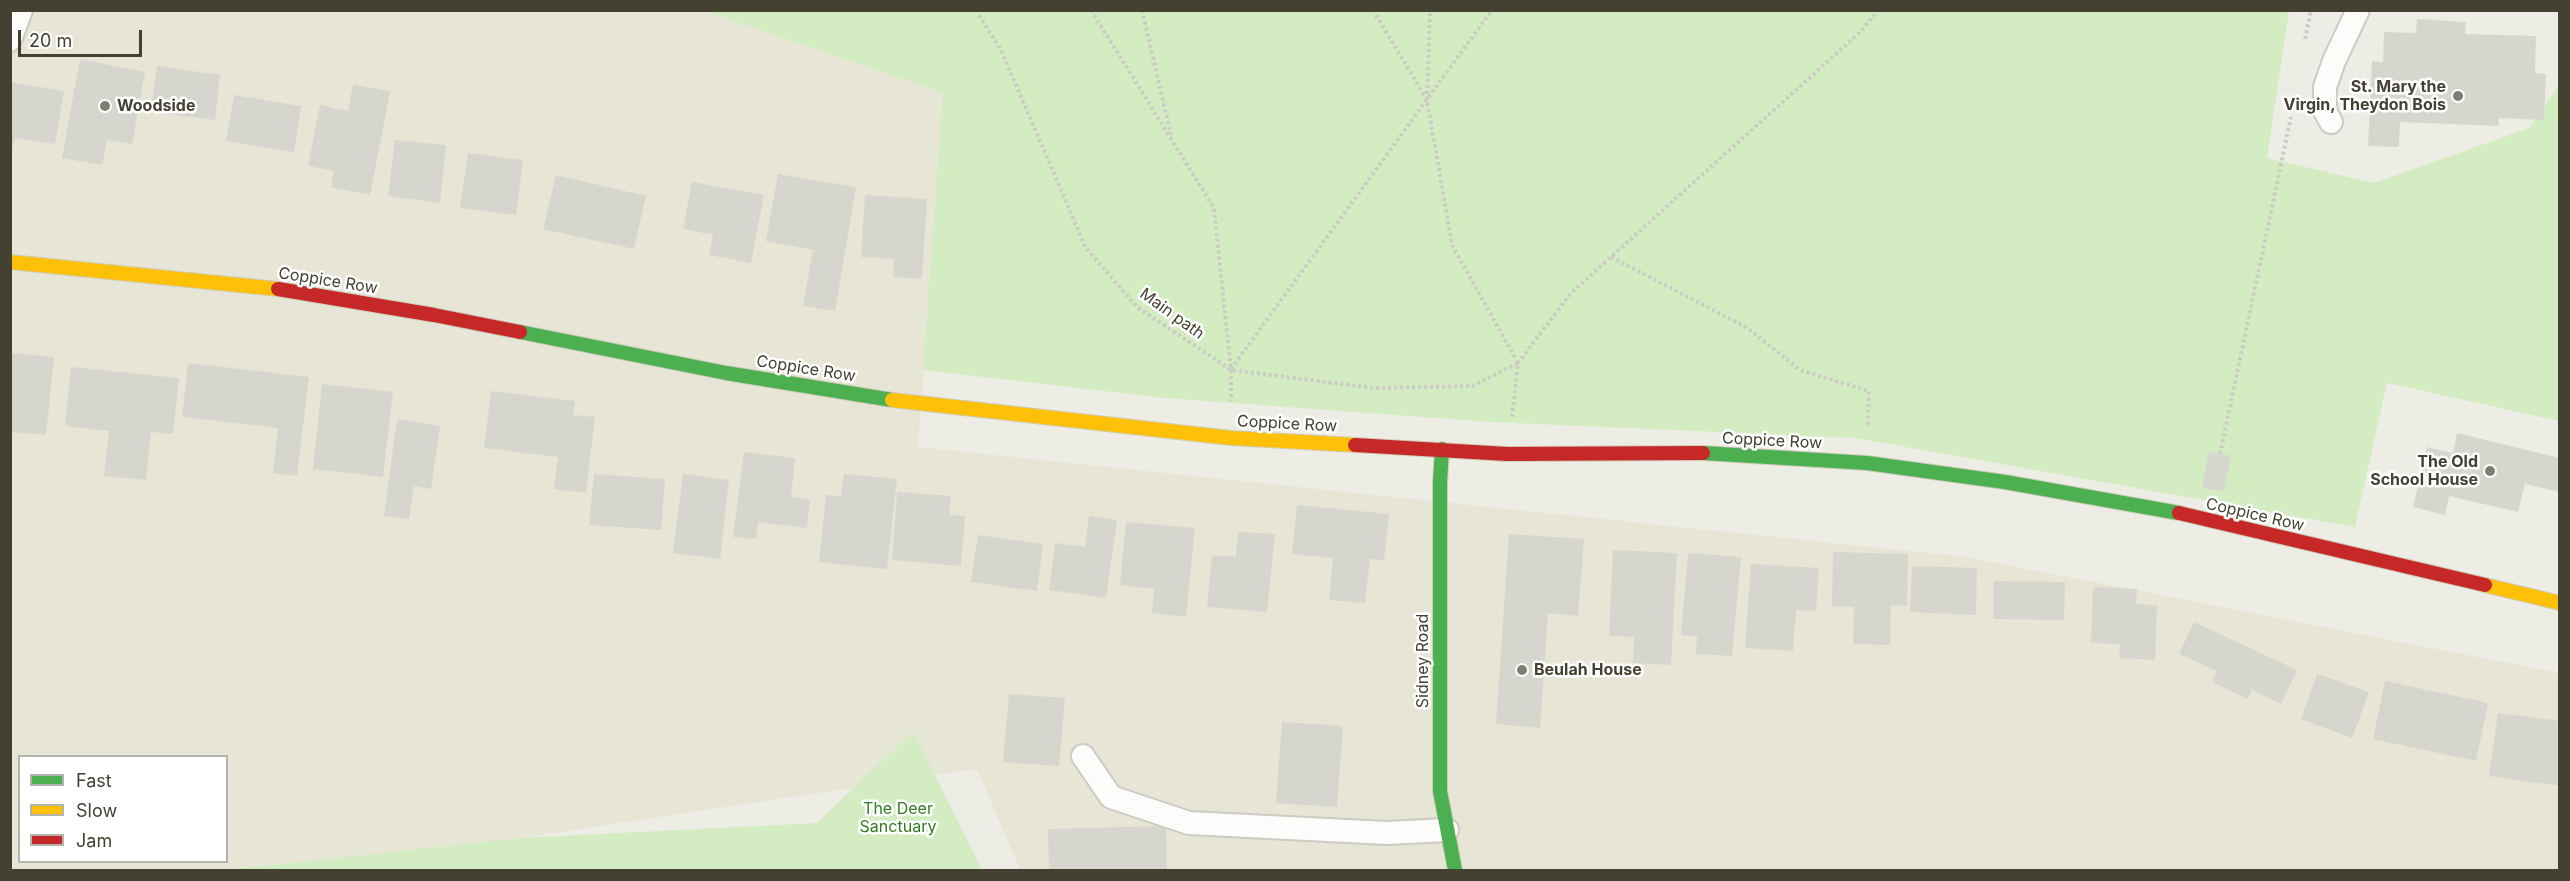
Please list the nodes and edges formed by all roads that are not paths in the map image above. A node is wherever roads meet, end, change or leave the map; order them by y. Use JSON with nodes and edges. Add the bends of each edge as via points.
{"nodes":[{"id":1,"x":21,"y":10,"type":"edge"},
{"id":2,"x":2358,"y":10,"type":"edge"},
{"id":3,"x":10,"y":40,"type":"edge"},
{"id":4,"x":2331,"y":122,"type":"dead end"},
{"id":5,"x":10,"y":262,"type":"edge"},
{"id":6,"x":1442,"y":449,"type":"junction"},
{"id":7,"x":2559,"y":603,"type":"edge"},
{"id":8,"x":1083,"y":756,"type":"dead end"},
{"id":9,"x":1447,"y":830,"type":"junction"},
{"id":10,"x":1455,"y":870,"type":"edge"}],
"edges":[{"from":1,"to":3,"type":"lane"},
{"from":2,"to":4,"type":"lane","via":[[2325,87],[2325,111]]},
{"from":5,"to":6,"type":"main road","name":"Coppice Row","via":[[276,289],[434,315],[726,373],[917,404],[1231,438]]},
{"from":6,"to":7,"type":"main road","name":"Coppice Row","via":[[1507,454],[1697,453],[1867,463],[2005,482],[2174,512]]},
{"from":6,"to":9,"type":"main road","name":"Sidney Road","via":[[1440,791]]},
{"from":8,"to":9,"type":"lane","via":[[1112,797],[1189,823],[1387,833]]},
{"from":9,"to":10,"type":"main road","name":"Sidney Road"}]}
